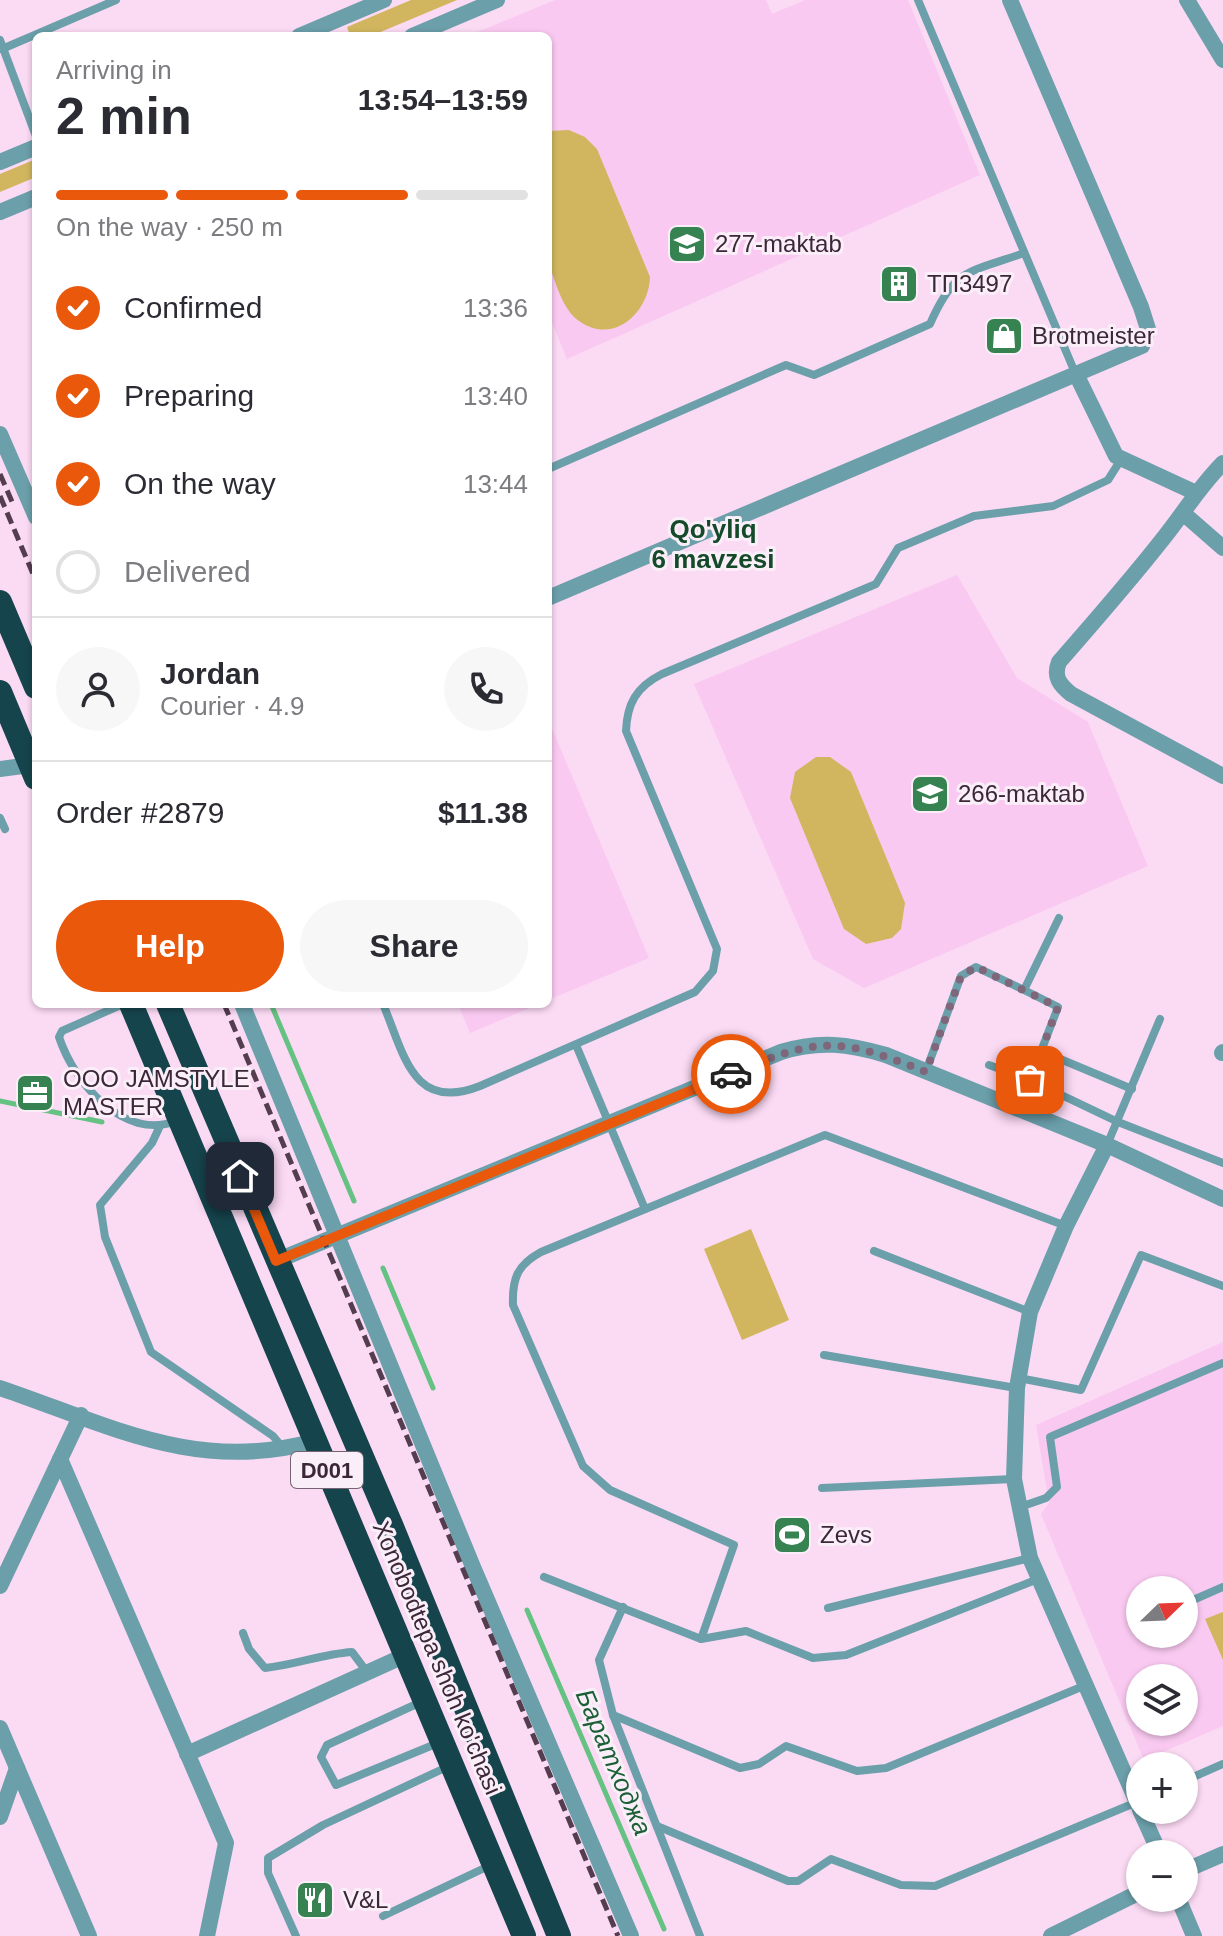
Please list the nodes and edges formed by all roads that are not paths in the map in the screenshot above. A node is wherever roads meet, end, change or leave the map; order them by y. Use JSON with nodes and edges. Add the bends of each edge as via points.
{"nodes":[{"id":1,"x":116,"y":0,"type":"edge"},
{"id":2,"x":384,"y":0,"type":"edge"},
{"id":3,"x":497,"y":0,"type":"edge"},
{"id":4,"x":918,"y":0,"type":"edge"},
{"id":5,"x":1010,"y":0,"type":"edge"},
{"id":6,"x":1187,"y":0,"type":"edge"},
{"id":7,"x":331,"y":30,"type":"edge"},
{"id":8,"x":32,"y":32,"type":"edge"},
{"id":9,"x":32,"y":32,"type":"edge"},
{"id":10,"x":421,"y":32,"type":"edge"},
{"id":11,"x":1,"y":44,"type":"edge"},
{"id":12,"x":1223,"y":60,"type":"edge"},
{"id":13,"x":32,"y":125,"type":"edge"},
{"id":14,"x":32,"y":149,"type":"edge"},
{"id":15,"x":0,"y":162,"type":"edge"},
{"id":16,"x":32,"y":199,"type":"edge"},
{"id":17,"x":0,"y":212,"type":"edge"},
{"id":18,"x":1024,"y":253,"type":"junction"},
{"id":19,"x":1077,"y":376,"type":"junction"},
{"id":20,"x":0,"y":434,"type":"edge"},
{"id":21,"x":1120,"y":461,"type":"junction"},
{"id":22,"x":1223,"y":463,"type":"edge"},
{"id":23,"x":552,"y":467,"type":"edge"},
{"id":24,"x":1194,"y":492,"type":"junction"},
{"id":25,"x":32,"y":508,"type":"edge"},
{"id":26,"x":1183,"y":513,"type":"junction"},
{"id":27,"x":1223,"y":548,"type":"edge"},
{"id":28,"x":552,"y":596,"type":"edge"},
{"id":29,"x":0,"y":602,"type":"edge"},
{"id":30,"x":32,"y":678,"type":"edge"},
{"id":31,"x":0,"y":692,"type":"edge"},
{"id":32,"x":0,"y":769,"type":"edge"},
{"id":33,"x":32,"y":769,"type":"edge"},
{"id":34,"x":32,"y":771,"type":"edge"},
{"id":35,"x":1223,"y":776,"type":"edge"},
{"id":36,"x":0,"y":818,"type":"edge"},
{"id":37,"x":5,"y":829,"type":"dead end"},
{"id":38,"x":1059,"y":918,"type":"dead end"},
{"id":39,"x":1024,"y":990,"type":"junction"},
{"id":40,"x":114,"y":1008,"type":"edge"},
{"id":41,"x":132,"y":1008,"type":"edge"},
{"id":42,"x":170,"y":1008,"type":"edge"},
{"id":43,"x":244,"y":1008,"type":"edge"},
{"id":44,"x":385,"y":1008,"type":"edge"},
{"id":45,"x":1160,"y":1019,"type":"dead end"},
{"id":46,"x":576,"y":1045,"type":"junction"},
{"id":47,"x":1041,"y":1051,"type":"junction"},
{"id":48,"x":989,"y":1065,"type":"dead end"},
{"id":49,"x":926,"y":1072,"type":"junction"},
{"id":50,"x":1030,"y":1080,"type":"junction"},
{"id":51,"x":1132,"y":1089,"type":"junction"},
{"id":52,"x":1118,"y":1122,"type":"junction"},
{"id":53,"x":169,"y":1124,"type":"junction"},
{"id":54,"x":610,"y":1126,"type":"junction"},
{"id":55,"x":1107,"y":1145,"type":"junction"},
{"id":56,"x":1223,"y":1163,"type":"edge"},
{"id":57,"x":1223,"y":1199,"type":"edge"},
{"id":58,"x":645,"y":1209,"type":"junction"},
{"id":59,"x":1066,"y":1226,"type":"junction"},
{"id":60,"x":337,"y":1236,"type":"junction"},
{"id":61,"x":874,"y":1251,"type":"dead end"},
{"id":62,"x":276,"y":1261,"type":"junction"},
{"id":63,"x":1223,"y":1286,"type":"edge"},
{"id":64,"x":1030,"y":1312,"type":"junction"},
{"id":65,"x":824,"y":1355,"type":"dead end"},
{"id":66,"x":1223,"y":1363,"type":"edge"},
{"id":67,"x":1018,"y":1383,"type":"junction"},
{"id":68,"x":0,"y":1388,"type":"edge"},
{"id":69,"x":81,"y":1415,"type":"junction"},
{"id":70,"x":315,"y":1441,"type":"junction"},
{"id":71,"x":284,"y":1449,"type":"junction"},
{"id":72,"x":60,"y":1459,"type":"junction"},
{"id":73,"x":1014,"y":1479,"type":"junction"},
{"id":74,"x":822,"y":1488,"type":"dead end"},
{"id":75,"x":1019,"y":1507,"type":"junction"},
{"id":76,"x":1030,"y":1558,"type":"junction"},
{"id":77,"x":544,"y":1577,"type":"dead end"},
{"id":78,"x":1038,"y":1579,"type":"junction"},
{"id":79,"x":0,"y":1586,"type":"edge"},
{"id":80,"x":1223,"y":1587,"type":"edge"},
{"id":81,"x":1198,"y":1598,"type":"edge"},
{"id":82,"x":623,"y":1607,"type":"junction"},
{"id":83,"x":828,"y":1608,"type":"dead end"},
{"id":84,"x":243,"y":1633,"type":"dead end"},
{"id":85,"x":701,"y":1639,"type":"junction"},
{"id":86,"x":406,"y":1655,"type":"junction"},
{"id":87,"x":367,"y":1673,"type":"junction"},
{"id":88,"x":1086,"y":1685,"type":"junction"},
{"id":89,"x":425,"y":1700,"type":"junction"},
{"id":90,"x":613,"y":1715,"type":"junction"},
{"id":91,"x":0,"y":1728,"type":"edge"},
{"id":92,"x":442,"y":1741,"type":"junction"},
{"id":93,"x":187,"y":1754,"type":"junction"},
{"id":94,"x":1223,"y":1764,"type":"edge"},
{"id":95,"x":452,"y":1765,"type":"junction"},
{"id":96,"x":17,"y":1768,"type":"junction"},
{"id":97,"x":1198,"y":1775,"type":"edge"},
{"id":98,"x":1126,"y":1776,"type":"edge"},
{"id":99,"x":1126,"y":1810,"type":"edge"},
{"id":100,"x":0,"y":1817,"type":"edge"},
{"id":101,"x":657,"y":1826,"type":"junction"},
{"id":102,"x":1223,"y":1854,"type":"edge"},
{"id":103,"x":493,"y":1864,"type":"junction"},
{"id":104,"x":1198,"y":1865,"type":"edge"},
{"id":105,"x":1126,"y":1899,"type":"edge"},
{"id":106,"x":1184,"y":1912,"type":"edge"},
{"id":107,"x":383,"y":1916,"type":"dead end"},
{"id":108,"x":89,"y":1936,"type":"edge"},
{"id":109,"x":207,"y":1936,"type":"edge"},
{"id":110,"x":296,"y":1936,"type":"edge"},
{"id":111,"x":524,"y":1936,"type":"edge"},
{"id":112,"x":559,"y":1936,"type":"edge"},
{"id":113,"x":631,"y":1936,"type":"edge"},
{"id":114,"x":700,"y":1936,"type":"edge"},
{"id":115,"x":1051,"y":1936,"type":"edge"},
{"id":116,"x":1194,"y":1936,"type":"edge"}],
"edges":[{"from":1,"to":8,"type":"lane"},
{"from":2,"to":7,"type":"street"},
{"from":3,"to":10,"type":"street"},
{"from":4,"to":18,"type":"lane"},
{"from":5,"to":19,"type":"street","via":[[1147,323],[1146,340],[1138,350]]},
{"from":6,"to":12,"type":"street"},
{"from":9,"to":11,"type":"lane"},
{"from":11,"to":13,"type":"lane"},
{"from":14,"to":15,"type":"street"},
{"from":16,"to":17,"type":"street"},
{"from":18,"to":19,"type":"lane"},
{"from":18,"to":23,"type":"lane","via":[[960,276],[945,290],[930,324],[814,375],[786,365]]},
{"from":19,"to":21,"type":"street"},
{"from":19,"to":28,"type":"street"},
{"from":20,"to":25,"type":"street"},
{"from":21,"to":24,"type":"street"},
{"from":21,"to":46,"type":"lane","via":[[1108,480],[1053,506],[974,516],[898,548],[876,584],[647,682],[627,706],[626,731],[717,949],[713,971],[695,992]]},
{"from":22,"to":24,"type":"street"},
{"from":24,"to":26,"type":"street"},
{"from":26,"to":27,"type":"street"},
{"from":26,"to":35,"type":"street","via":[[1059,662],[1057,680],[1071,694]]},
{"from":29,"to":30,"type":"highway"},
{"from":31,"to":33,"type":"highway"},
{"from":32,"to":34,"type":"street"},
{"from":36,"to":37,"type":"lane"},
{"from":38,"to":39,"type":"lane"},
{"from":39,"to":47,"type":"lane","via":[[1058,1007]]},
{"from":39,"to":49,"type":"lane","via":[[976,967],[961,976]]},
{"from":40,"to":53,"type":"lane","via":[[62,1031],[67,1062],[87,1088],[123,1118]]},
{"from":41,"to":53,"type":"highway","name":"Xonobodtepa shoh ko'chasi","number":"D001"},
{"from":42,"to":62,"type":"highway","name":"Xonobodtepa shoh ko'chasi","number":"D001"},
{"from":43,"to":60,"type":"street"},
{"from":44,"to":46,"type":"lane","via":[[411,1070],[431,1091],[462,1093]]},
{"from":45,"to":51,"type":"lane"},
{"from":46,"to":54,"type":"lane"},
{"from":47,"to":50,"type":"lane"},
{"from":47,"to":51,"type":"lane"},
{"from":48,"to":50,"type":"lane"},
{"from":49,"to":54,"type":"street","via":[[848,1045],[807,1045]]},
{"from":49,"to":55,"type":"street"},
{"from":50,"to":52,"type":"lane"},
{"from":51,"to":52,"type":"lane"},
{"from":52,"to":55,"type":"lane"},
{"from":52,"to":56,"type":"lane"},
{"from":53,"to":70,"type":"highway","name":"Xonobodtepa shoh ko'chasi","number":"D001"},
{"from":53,"to":71,"type":"lane","via":[[100,1205],[105,1237],[151,1352],[273,1436]]},
{"from":54,"to":58,"type":"lane"},
{"from":54,"to":60,"type":"street"},
{"from":55,"to":57,"type":"street"},
{"from":55,"to":59,"type":"street"},
{"from":58,"to":59,"type":"lane","via":[[825,1135]]},
{"from":58,"to":85,"type":"lane","via":[[533,1256],[512,1279],[513,1305],[583,1466],[610,1490],[734,1545]]},
{"from":59,"to":64,"type":"street"},
{"from":60,"to":62,"type":"street"},
{"from":60,"to":113,"type":"street"},
{"from":61,"to":64,"type":"lane"},
{"from":62,"to":112,"type":"highway","name":"Xonobodtepa shoh ko'chasi","number":"D001","via":[[392,1527]]},
{"from":63,"to":67,"type":"lane","via":[[1141,1255],[1081,1390]]},
{"from":64,"to":67,"type":"street"},
{"from":65,"to":67,"type":"lane"},
{"from":66,"to":75,"type":"lane","via":[[1050,1437],[1057,1487],[1046,1498]]},
{"from":67,"to":73,"type":"street"},
{"from":68,"to":69,"type":"street"},
{"from":69,"to":71,"type":"street","via":[[191,1451]]},
{"from":69,"to":72,"type":"street"},
{"from":70,"to":71,"type":"street"},
{"from":70,"to":86,"type":"highway","name":"Xonobodtepa shoh ko'chasi","number":"D001"},
{"from":72,"to":79,"type":"street"},
{"from":72,"to":93,"type":"street"},
{"from":73,"to":74,"type":"lane"},
{"from":73,"to":75,"type":"street"},
{"from":75,"to":76,"type":"street"},
{"from":76,"to":78,"type":"street"},
{"from":76,"to":83,"type":"lane"},
{"from":77,"to":82,"type":"lane"},
{"from":78,"to":85,"type":"lane","via":[[846,1655],[813,1658],[746,1631]]},
{"from":78,"to":88,"type":"street"},
{"from":80,"to":81,"type":"lane"},
{"from":82,"to":85,"type":"lane"},
{"from":82,"to":90,"type":"lane","via":[[599,1660]]},
{"from":84,"to":87,"type":"lane","via":[[265,1668],[352,1652]]},
{"from":86,"to":87,"type":"street"},
{"from":86,"to":89,"type":"highway","name":"Xonobodtepa shoh ko'chasi","number":"D001"},
{"from":87,"to":93,"type":"street"},
{"from":88,"to":90,"type":"lane","via":[[886,1768],[857,1771],[786,1746],[759,1764],[740,1768]]},
{"from":88,"to":98,"type":"street"},
{"from":89,"to":92,"type":"highway","name":"Xonobodtepa shoh ko'chasi","number":"D001"},
{"from":89,"to":92,"type":"lane","via":[[327,1745],[321,1757],[326,1770],[336,1785]]},
{"from":90,"to":101,"type":"lane"},
{"from":91,"to":96,"type":"street"},
{"from":92,"to":95,"type":"highway","name":"Xonobodtepa shoh ko'chasi","number":"D001"},
{"from":93,"to":109,"type":"street","via":[[226,1843]]},
{"from":94,"to":97,"type":"lane"},
{"from":95,"to":103,"type":"highway","name":"Xonobodtepa shoh ko'chasi","number":"D001"},
{"from":95,"to":110,"type":"lane","via":[[323,1825],[268,1858],[268,1873]]},
{"from":96,"to":100,"type":"street"},
{"from":96,"to":108,"type":"street"},
{"from":99,"to":101,"type":"lane","via":[[935,1886],[901,1885],[831,1859],[798,1881],[788,1881]]},
{"from":101,"to":114,"type":"lane"},
{"from":102,"to":104,"type":"street"},
{"from":103,"to":107,"type":"lane"},
{"from":103,"to":111,"type":"highway","name":"Xonobodtepa shoh ko'chasi","number":"D001"},
{"from":105,"to":115,"type":"street"},
{"from":106,"to":116,"type":"street"}]}
